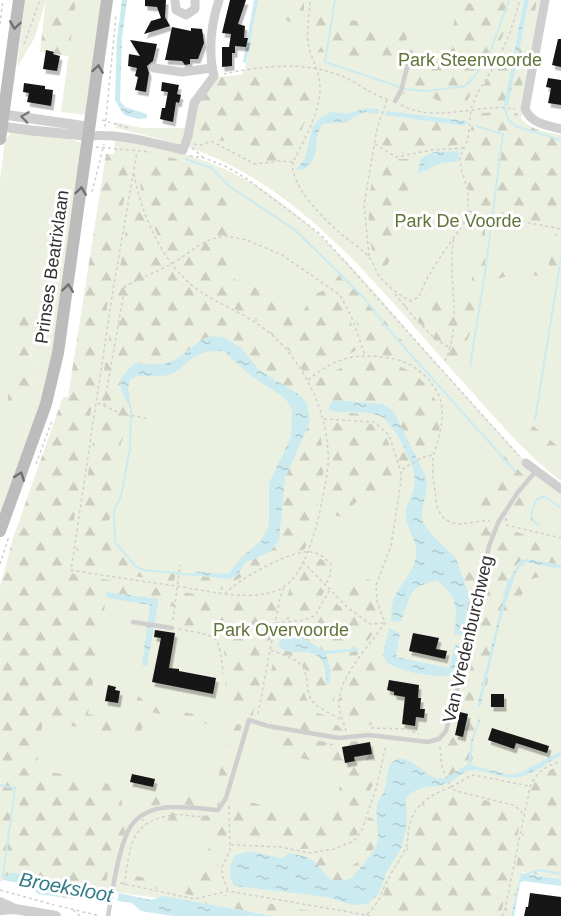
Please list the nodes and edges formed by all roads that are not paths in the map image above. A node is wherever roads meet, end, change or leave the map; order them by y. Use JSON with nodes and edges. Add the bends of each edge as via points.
{"nodes":[{"id":1,"x":19,"y":0,"type":"edge"},
{"id":2,"x":107,"y":0,"type":"edge"},
{"id":3,"x":175,"y":0,"type":"edge"},
{"id":4,"x":219,"y":0,"type":"edge"},
{"id":5,"x":545,"y":0,"type":"edge"},
{"id":6,"x":195,"y":4,"type":"edge"},
{"id":7,"x":215,"y":13,"type":"junction"},
{"id":8,"x":411,"y":52,"type":"dead end"},
{"id":9,"x":154,"y":68,"type":"dead end"},
{"id":10,"x":213,"y":72,"type":"junction"},
{"id":11,"x":395,"y":101,"type":"road end"},
{"id":12,"x":1,"y":124,"type":"edge"},
{"id":13,"x":561,"y":129,"type":"edge"},
{"id":14,"x":89,"y":131,"type":"junction"},
{"id":15,"x":526,"y":463,"type":"road end"},
{"id":16,"x":536,"y":471,"type":"junction"},
{"id":17,"x":561,"y":489,"type":"edge"},
{"id":18,"x":0,"y":531,"type":"edge"},
{"id":19,"x":133,"y":622,"type":"dead end"},
{"id":20,"x":172,"y":628,"type":"road end"},
{"id":21,"x":0,"y":902,"type":"edge"},
{"id":22,"x":15,"y":909,"type":"junction"},
{"id":23,"x":0,"y":910,"type":"edge"},
{"id":24,"x":56,"y":916,"type":"edge"},
{"id":25,"x":108,"y":916,"type":"edge"}],
"edges":[{"from":1,"to":12,"type":"main road","one_way":true},
{"from":14,"to":2,"type":"main road","name":"Prinses Beatrixlaan","one_way":true},
{"from":3,"to":6,"type":"street","via":[[174,7],[182,15],[190,14]]},
{"from":4,"to":7,"type":"street"},
{"from":5,"to":13,"type":"street","via":[[525,109],[540,124]]},
{"from":6,"to":7,"type":"street"},
{"from":7,"to":10,"type":"street","via":[[211,42]]},
{"from":8,"to":11,"type":"lane"},
{"from":9,"to":10,"type":"street"},
{"from":10,"to":14,"type":"street","via":[[194,103],[186,145]]},
{"from":12,"to":14,"type":"street","via":[[35,132]]},
{"from":18,"to":14,"type":"main road","name":"Prinses Beatrixlaan","one_way":true,"via":[[43,412],[56,361]]},
{"from":15,"to":16,"type":"street"},
{"from":16,"to":17,"type":"street"},
{"from":16,"to":25,"type":"lane","name":"Van Vredenburchweg","via":[[498,523],[489,546],[464,663],[446,731],[439,739],[428,742],[369,735],[333,738],[249,720],[226,798],[218,810],[160,808],[144,813],[132,823]]},
{"from":19,"to":20,"type":"lane"},
{"from":21,"to":22,"type":"street"},
{"from":22,"to":23,"type":"street"},
{"from":22,"to":24,"type":"street"}]}
